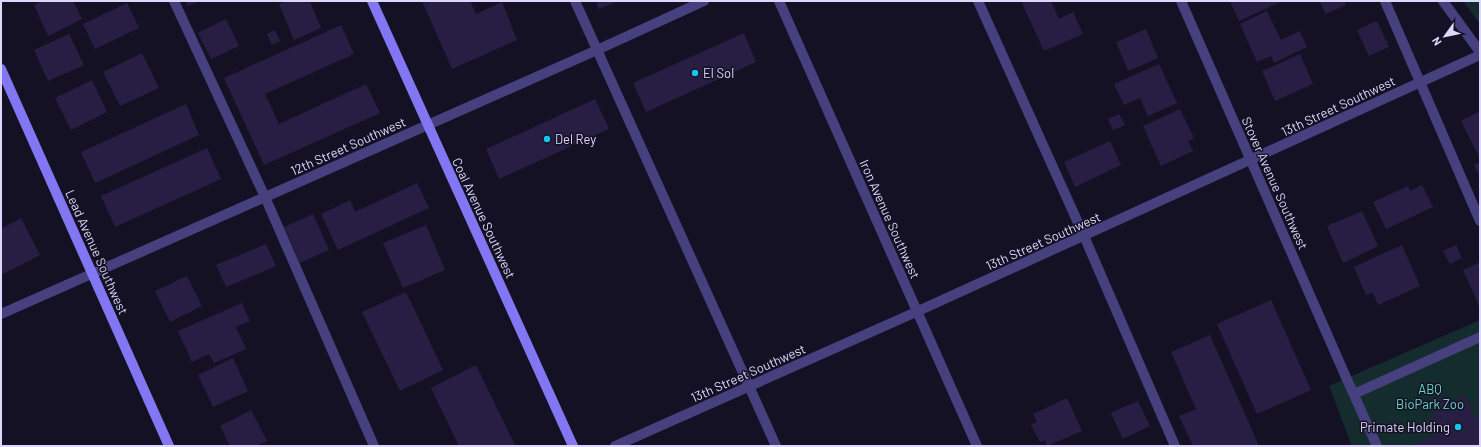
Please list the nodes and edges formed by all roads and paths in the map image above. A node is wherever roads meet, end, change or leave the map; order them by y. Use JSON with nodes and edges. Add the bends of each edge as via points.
{"nodes":[{"id":1,"x":174,"y":1,"type":"edge"},
{"id":2,"x":372,"y":1,"type":"edge"},
{"id":3,"x":575,"y":1,"type":"edge"},
{"id":4,"x":704,"y":1,"type":"edge"},
{"id":5,"x":780,"y":1,"type":"edge"},
{"id":6,"x":978,"y":1,"type":"edge"},
{"id":7,"x":1181,"y":1,"type":"edge"},
{"id":8,"x":1385,"y":1,"type":"edge"},
{"id":9,"x":1443,"y":1,"type":"edge"},
{"id":10,"x":597,"y":50,"type":"junction"},
{"id":11,"x":1480,"y":53,"type":"edge"},
{"id":12,"x":1,"y":69,"type":"edge"},
{"id":13,"x":1420,"y":82,"type":"junction"},
{"id":14,"x":427,"y":126,"type":"junction"},
{"id":15,"x":1251,"y":160,"type":"junction"},
{"id":16,"x":265,"y":197,"type":"junction"},
{"id":17,"x":1480,"y":221,"type":"edge"},
{"id":18,"x":1084,"y":236,"type":"junction"},
{"id":19,"x":92,"y":274,"type":"junction"},
{"id":20,"x":916,"y":312,"type":"junction"},
{"id":21,"x":1,"y":314,"type":"edge"},
{"id":22,"x":1480,"y":338,"type":"edge"},
{"id":23,"x":750,"y":386,"type":"junction"},
{"id":24,"x":1354,"y":394,"type":"junction"},
{"id":25,"x":169,"y":446,"type":"edge"},
{"id":26,"x":374,"y":446,"type":"edge"},
{"id":27,"x":574,"y":446,"type":"edge"},
{"id":28,"x":615,"y":446,"type":"edge"},
{"id":29,"x":776,"y":446,"type":"edge"},
{"id":30,"x":977,"y":446,"type":"edge"},
{"id":31,"x":1175,"y":446,"type":"edge"},
{"id":32,"x":1377,"y":446,"type":"edge"}],
"edges":[{"from":1,"to":16,"type":"street"},
{"from":2,"to":14,"type":"street","name":"Coal Avenue Southwest"},
{"from":3,"to":10,"type":"street"},
{"from":4,"to":10,"type":"street","name":"12th Street Southwest"},
{"from":5,"to":20,"type":"street","name":"Iron Avenue Southwest"},
{"from":6,"to":18,"type":"street"},
{"from":7,"to":15,"type":"street","name":"Stover Avenue Southwest"},
{"from":8,"to":13,"type":"street"},
{"from":9,"to":11,"type":"street"},
{"from":10,"to":14,"type":"street","name":"12th Street Southwest"},
{"from":10,"to":23,"type":"street"},
{"from":11,"to":13,"type":"street","name":"13th Street Southwest"},
{"from":12,"to":19,"type":"street","name":"Lead Avenue Southwest"},
{"from":13,"to":15,"type":"street","name":"13th Street Southwest"},
{"from":13,"to":17,"type":"street"},
{"from":14,"to":16,"type":"street","name":"12th Street Southwest"},
{"from":14,"to":27,"type":"street","name":"Coal Avenue Southwest"},
{"from":15,"to":18,"type":"street","name":"13th Street Southwest"},
{"from":15,"to":24,"type":"street","name":"Stover Avenue Southwest"},
{"from":16,"to":19,"type":"street","name":"12th Street Southwest"},
{"from":16,"to":26,"type":"street"},
{"from":18,"to":20,"type":"street","name":"13th Street Southwest"},
{"from":18,"to":31,"type":"street"},
{"from":19,"to":21,"type":"street","name":"12th Street Southwest"},
{"from":19,"to":25,"type":"street","name":"Lead Avenue Southwest"},
{"from":20,"to":23,"type":"street","name":"13th Street Southwest"},
{"from":20,"to":30,"type":"street","name":"Iron Avenue Southwest"},
{"from":22,"to":24,"type":"street"},
{"from":23,"to":28,"type":"street","name":"13th Street Southwest"},
{"from":23,"to":29,"type":"street"},
{"from":24,"to":32,"type":"street","name":"Stover Avenue Southwest"}]}
